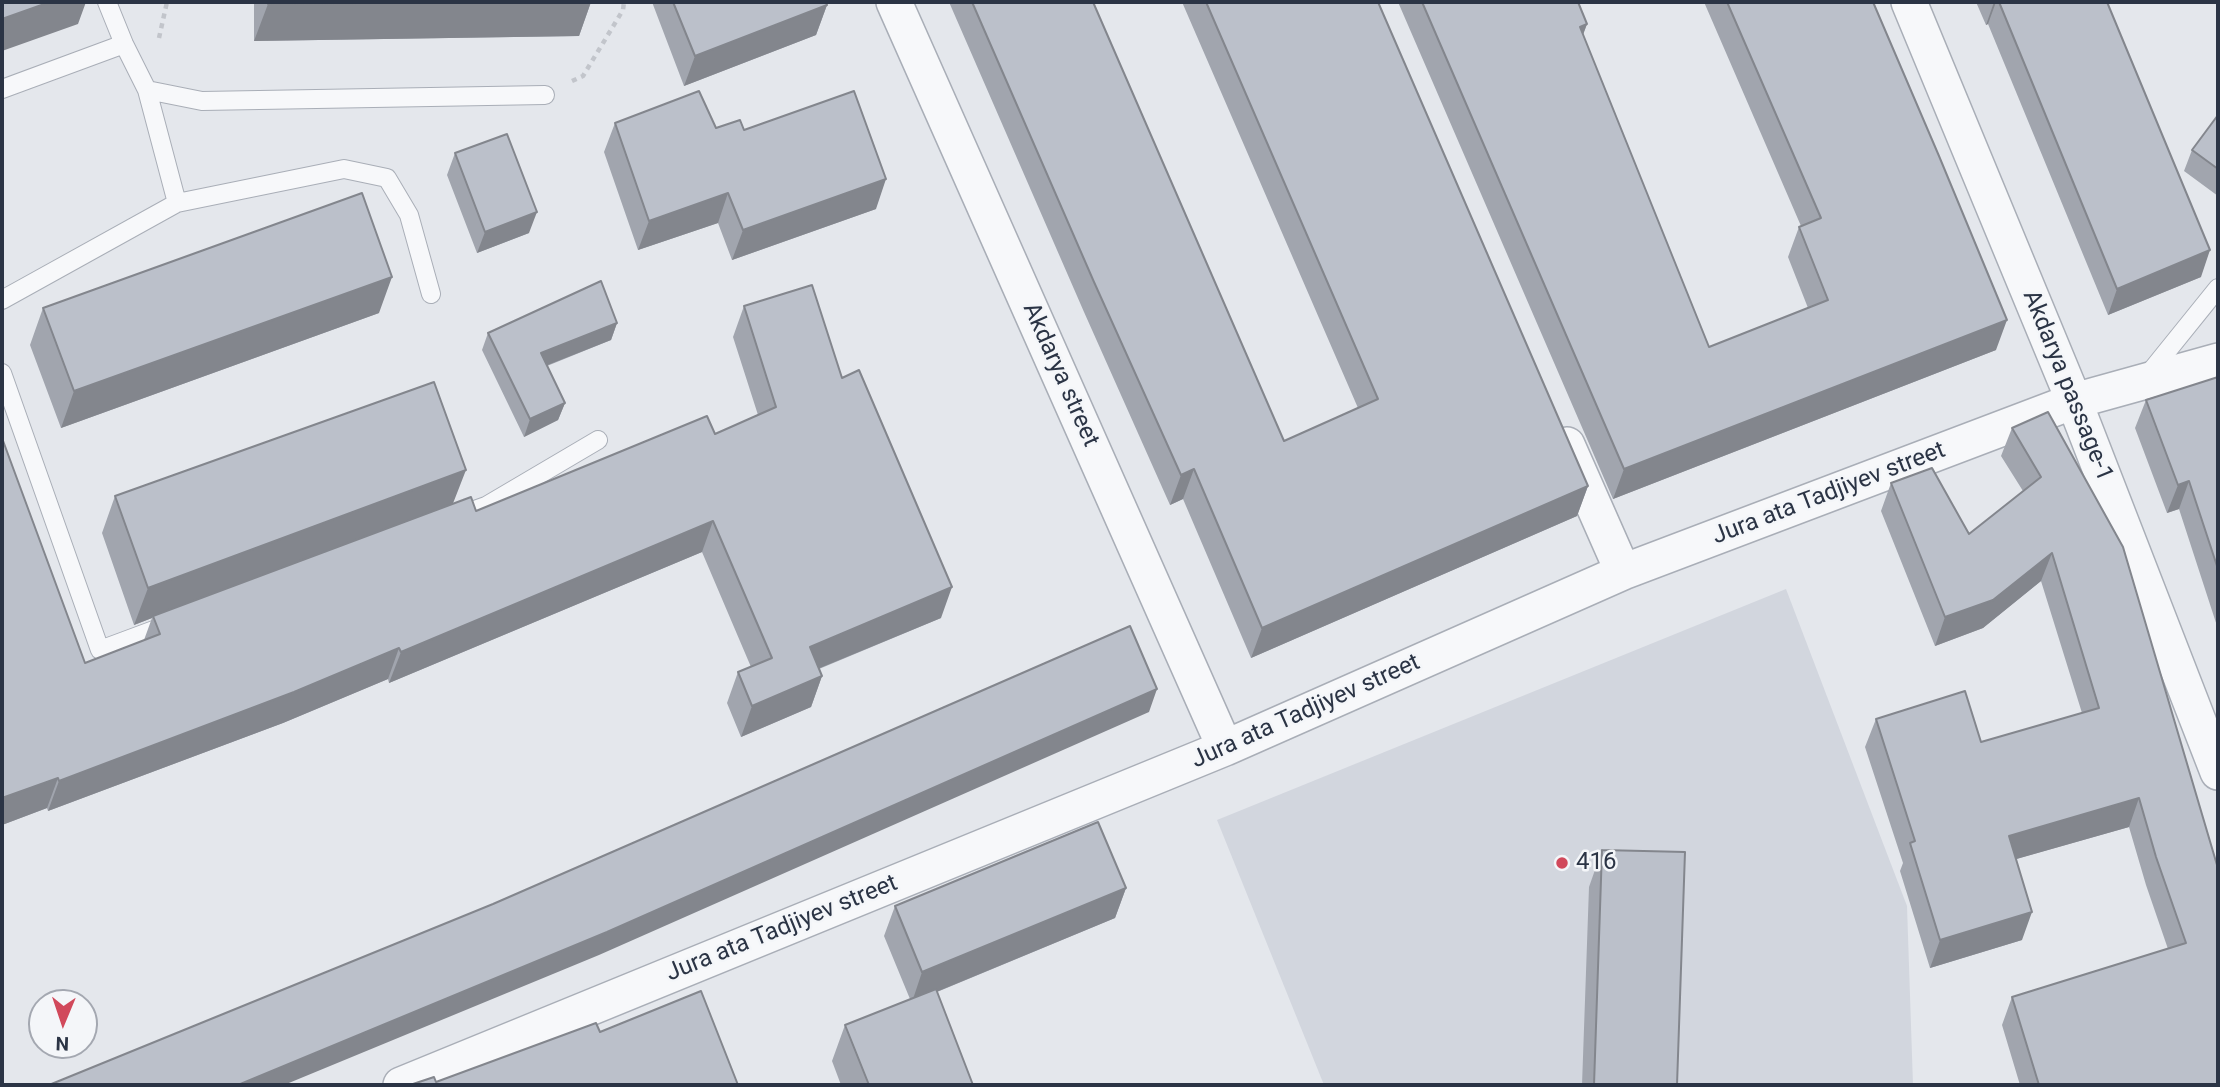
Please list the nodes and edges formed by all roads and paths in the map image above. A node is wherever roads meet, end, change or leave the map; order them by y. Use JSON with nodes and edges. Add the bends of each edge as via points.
{"nodes":[{"id":1,"x":107,"y":2,"type":"edge"},
{"id":2,"x":624,"y":2,"type":"edge"},
{"id":3,"x":894,"y":2,"type":"edge"},
{"id":4,"x":1909,"y":2,"type":"edge"},
{"id":5,"x":124,"y":44,"type":"junction"},
{"id":6,"x":2,"y":89,"type":"edge"},
{"id":7,"x":147,"y":90,"type":"junction"},
{"id":8,"x":545,"y":95,"type":"joint"},
{"id":9,"x":177,"y":203,"type":"junction"},
{"id":10,"x":2218,"y":288,"type":"edge"},
{"id":11,"x":431,"y":294,"type":"dead end"},
{"id":12,"x":2,"y":300,"type":"edge"},
{"id":13,"x":2218,"y":361,"type":"edge"},
{"id":14,"x":2,"y":373,"type":"edge"},
{"id":15,"x":2143,"y":382,"type":"junction"},
{"id":16,"x":2074,"y":401,"type":"junction"},
{"id":17,"x":1557,"y":420,"type":"edge"},
{"id":18,"x":598,"y":440,"type":"dead end"},
{"id":19,"x":435,"y":525,"type":"edge"},
{"id":20,"x":1623,"y":572,"type":"junction"},
{"id":21,"x":190,"y":616,"type":"edge"},
{"id":22,"x":1225,"y":748,"type":"junction"},
{"id":23,"x":2218,"y":772,"type":"edge"},
{"id":24,"x":439,"y":1078,"type":"edge"},
{"id":25,"x":401,"y":1085,"type":"edge"}],
"edges":[{"from":1,"to":5,"type":"lane"},
{"from":2,"to":8,"type":"path","via":[[583,76]]},
{"from":3,"to":22,"type":"street","name":"Akdarya street"},
{"from":4,"to":16,"type":"street","name":"Akdarya passage-1"},
{"from":5,"to":6,"type":"lane"},
{"from":5,"to":7,"type":"lane"},
{"from":7,"to":8,"type":"lane","via":[[202,101]]},
{"from":7,"to":9,"type":"lane"},
{"from":9,"to":11,"type":"lane","via":[[344,169],[387,178],[409,215]]},
{"from":9,"to":12,"type":"lane"},
{"from":10,"to":15,"type":"lane"},
{"from":13,"to":15,"type":"street","name":"Jura аta Tadjiyev street"},
{"from":14,"to":21,"type":"lane","via":[[100,650]]},
{"from":15,"to":16,"type":"street","name":"Jura аta Tadjiyev street"},
{"from":16,"to":20,"type":"street","name":"Jura аta Tadjiyev street"},
{"from":16,"to":23,"type":"street","name":"Akdarya passage-1"},
{"from":17,"to":20,"type":"street"},
{"from":18,"to":19,"type":"lane","via":[[486,506]]},
{"from":20,"to":22,"type":"street","name":"Jura аta Tadjiyev street"},
{"from":22,"to":24,"type":"street","name":"Jura аta Tadjiyev street"},
{"from":24,"to":25,"type":"street","name":"Jura аta Tadjiyev street"}]}
